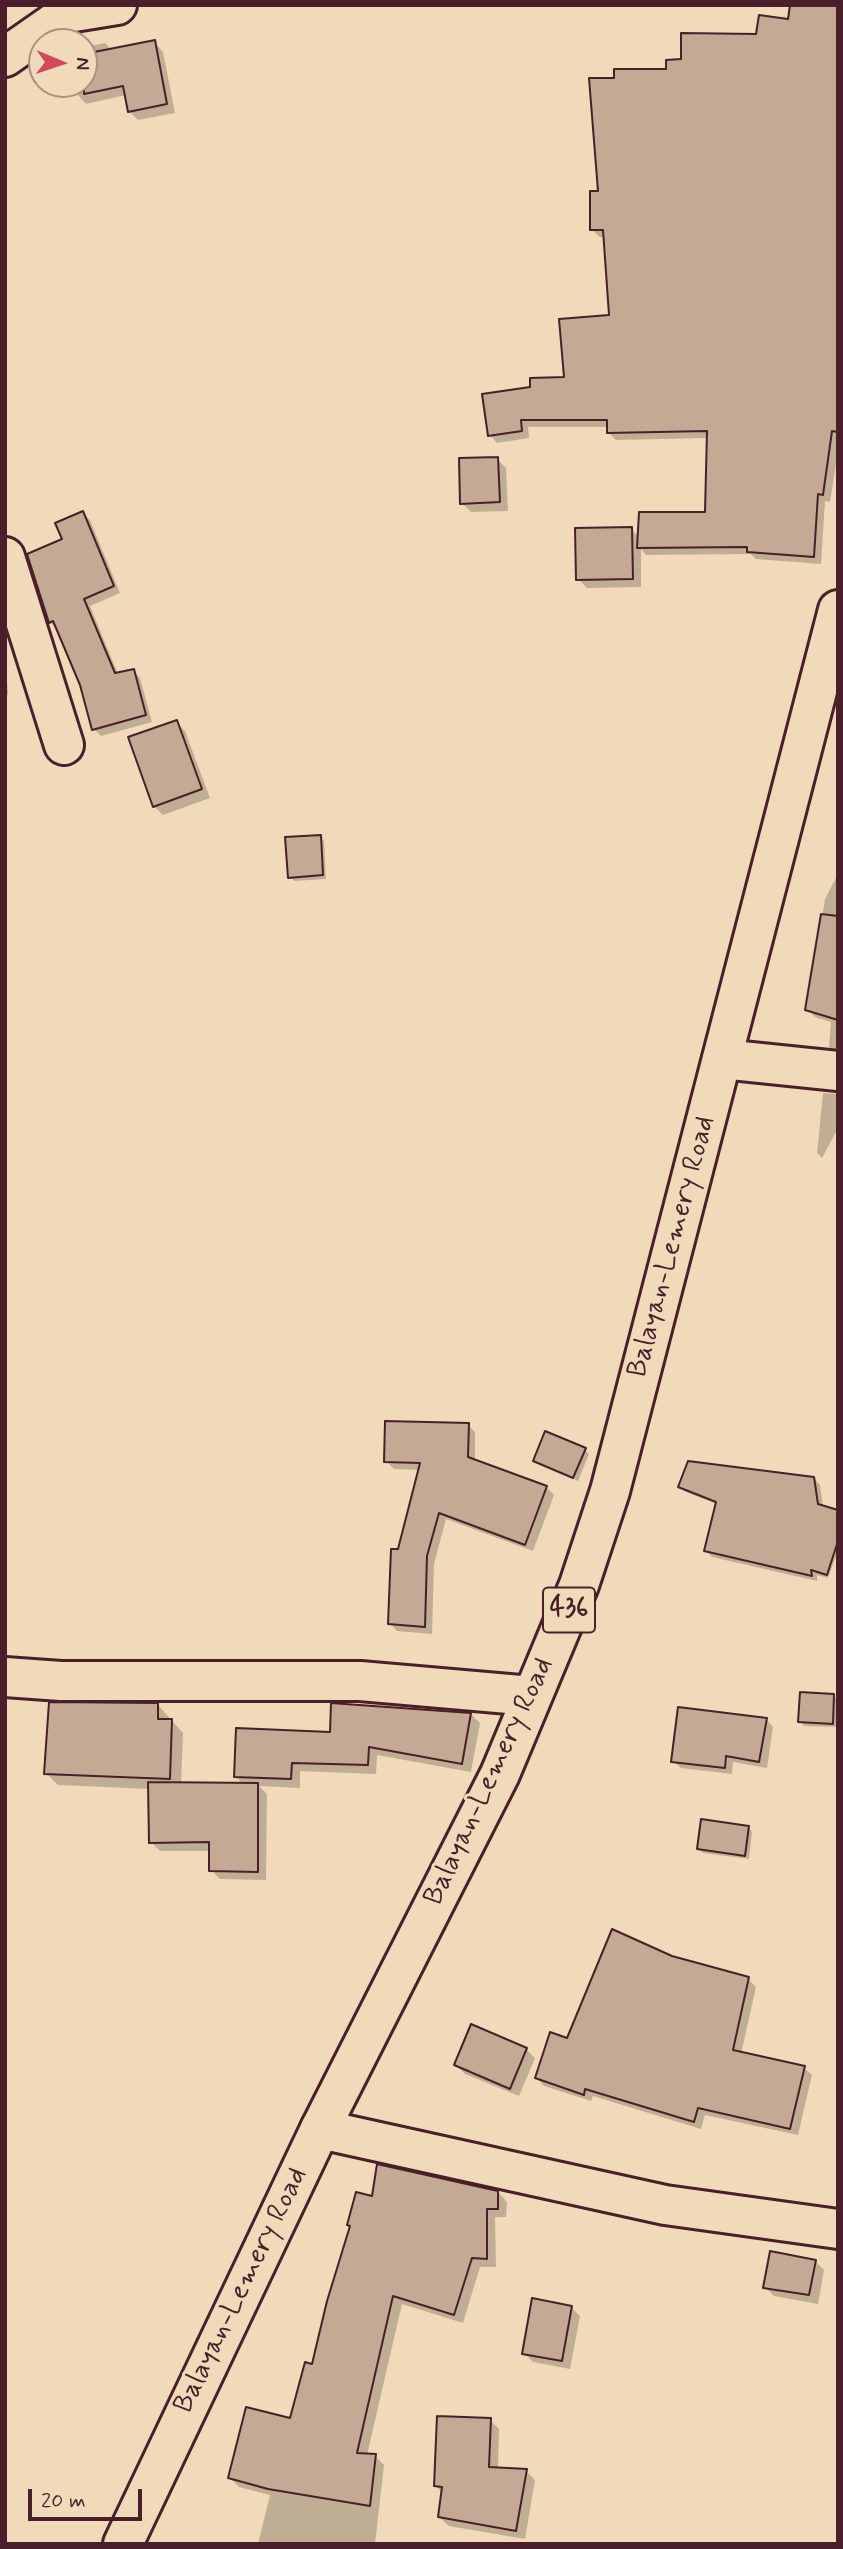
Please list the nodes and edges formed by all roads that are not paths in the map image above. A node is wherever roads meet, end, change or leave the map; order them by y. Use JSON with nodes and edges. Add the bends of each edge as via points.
{"nodes":[{"id":1,"x":117,"y":5,"type":"edge"},
{"id":2,"x":5,"y":57,"type":"edge"},
{"id":3,"x":5,"y":557,"type":"edge"},
{"id":4,"x":838,"y":610,"type":"edge"},
{"id":5,"x":64,"y":745,"type":"dead end"},
{"id":6,"x":722,"y":1059,"type":"junction"},
{"id":7,"x":838,"y":1071,"type":"edge"},
{"id":8,"x":5,"y":1678,"type":"edge"},
{"id":9,"x":531,"y":1696,"type":"junction"},
{"id":10,"x":320,"y":2129,"type":"junction"},
{"id":11,"x":838,"y":2228,"type":"edge"},
{"id":12,"x":123,"y":2544,"type":"edge"}],
"edges":[{"from":1,"to":2,"type":"main road","via":[[68,13]]},
{"from":3,"to":5,"type":"main road"},
{"from":4,"to":6,"type":"main road","name":"Balayan-Lemery Road","number":"436"},
{"from":6,"to":7,"type":"main road"},
{"from":6,"to":9,"type":"main road","name":"Balayan-Lemery Road","number":"436","via":[[610,1490],[579,1585]]},
{"from":8,"to":9,"type":"main road","via":[[360,1681]]},
{"from":9,"to":10,"type":"main road","name":"Balayan-Lemery Road","number":"436","via":[[500,1774]]},
{"from":10,"to":11,"type":"main road","via":[[665,2205]]},
{"from":10,"to":12,"type":"main road","name":"Balayan-Lemery Road","number":"436"}]}
